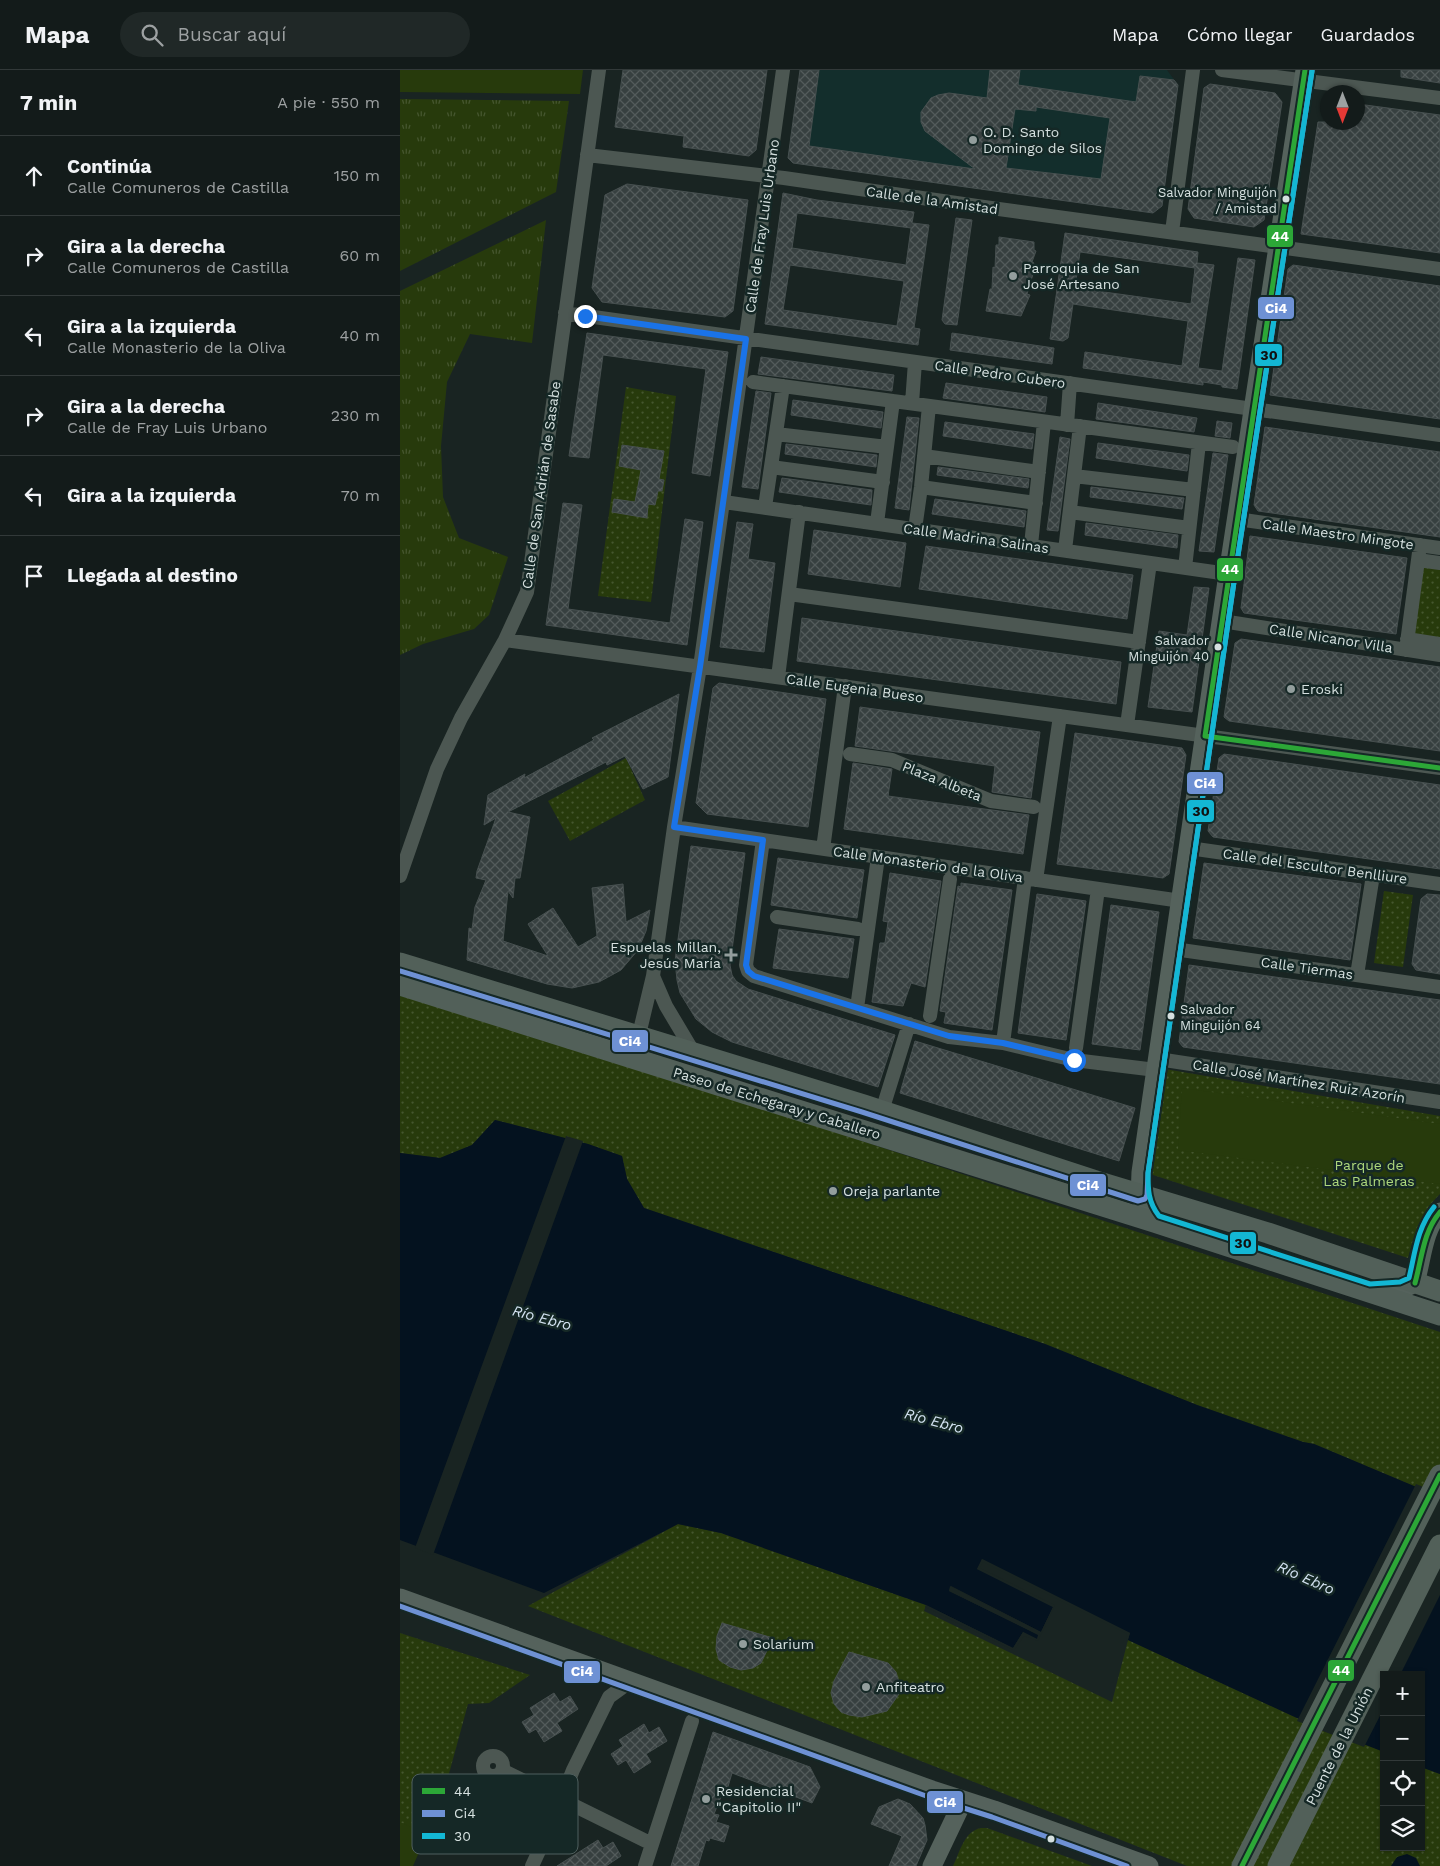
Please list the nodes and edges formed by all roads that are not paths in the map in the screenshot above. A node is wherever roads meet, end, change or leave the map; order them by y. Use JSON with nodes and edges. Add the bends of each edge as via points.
{"nodes":[{"id":1,"x":599,"y":70,"type":"edge"},
{"id":2,"x":782,"y":70,"type":"edge"},
{"id":3,"x":1193,"y":70,"type":"edge"},
{"id":4,"x":1222,"y":70,"type":"edge"},
{"id":5,"x":1304,"y":75,"type":"edge"},
{"id":6,"x":1440,"y":98,"type":"edge"},
{"id":7,"x":587,"y":155,"type":"junction"},
{"id":8,"x":768,"y":176,"type":"junction"},
{"id":9,"x":1172,"y":232,"type":"junction"},
{"id":10,"x":1278,"y":246,"type":"junction"},
{"id":11,"x":1440,"y":269,"type":"edge"},
{"id":12,"x":566,"y":313,"type":"junction"},
{"id":13,"x":746,"y":339,"type":"junction"},
{"id":14,"x":915,"y":362,"type":"junction"},
{"id":15,"x":753,"y":382,"type":"dead end"},
{"id":16,"x":1070,"y":384,"type":"junction"},
{"id":17,"x":784,"y":386,"type":"junction"},
{"id":18,"x":893,"y":401,"type":"junction"},
{"id":19,"x":912,"y":403,"type":"junction"},
{"id":20,"x":929,"y":406,"type":"junction"},
{"id":21,"x":1253,"y":408,"type":"junction"},
{"id":22,"x":1044,"y":422,"type":"junction"},
{"id":23,"x":1073,"y":426,"type":"junction"},
{"id":24,"x":776,"y":434,"type":"junction"},
{"id":25,"x":1440,"y":435,"type":"edge"},
{"id":26,"x":1200,"y":443,"type":"junction"},
{"id":27,"x":887,"y":447,"type":"junction"},
{"id":28,"x":1233,"y":447,"type":"dead end"},
{"id":29,"x":924,"y":456,"type":"junction"},
{"id":30,"x":771,"y":467,"type":"junction"},
{"id":31,"x":1039,"y":472,"type":"junction"},
{"id":32,"x":1074,"y":476,"type":"junction"},
{"id":33,"x":882,"y":482,"type":"junction"},
{"id":34,"x":922,"y":487,"type":"junction"},
{"id":35,"x":1194,"y":490,"type":"junction"},
{"id":36,"x":724,"y":502,"type":"junction"},
{"id":37,"x":1036,"y":503,"type":"junction"},
{"id":38,"x":765,"y":507,"type":"junction"},
{"id":39,"x":799,"y":512,"type":"junction"},
{"id":40,"x":1070,"y":512,"type":"junction"},
{"id":41,"x":1237,"y":519,"type":"junction"},
{"id":42,"x":877,"y":523,"type":"junction"},
{"id":43,"x":1189,"y":528,"type":"junction"},
{"id":44,"x":914,"y":529,"type":"junction"},
{"id":45,"x":1420,"y":545,"type":"junction"},
{"id":46,"x":1031,"y":546,"type":"junction"},
{"id":47,"x":1440,"y":548,"type":"edge"},
{"id":48,"x":1065,"y":550,"type":"junction"},
{"id":49,"x":1418,"y":560,"type":"junction"},
{"id":50,"x":1150,"y":563,"type":"junction"},
{"id":51,"x":1440,"y":563,"type":"edge"},
{"id":52,"x":1185,"y":568,"type":"junction"},
{"id":53,"x":1228,"y":574,"type":"junction"},
{"id":54,"x":789,"y":594,"type":"junction"},
{"id":55,"x":1222,"y":621,"type":"junction"},
{"id":56,"x":505,"y":640,"type":"junction"},
{"id":57,"x":1139,"y":642,"type":"junction"},
{"id":58,"x":1407,"y":644,"type":"junction"},
{"id":59,"x":1440,"y":644,"type":"edge"},
{"id":60,"x":1440,"y":655,"type":"edge"},
{"id":61,"x":700,"y":667,"type":"junction"},
{"id":62,"x":778,"y":677,"type":"junction"},
{"id":63,"x":844,"y":686,"type":"junction"},
{"id":64,"x":1060,"y":716,"type":"junction"},
{"id":65,"x":1128,"y":725,"type":"junction"},
{"id":66,"x":1205,"y":736,"type":"junction"},
{"id":67,"x":850,"y":754,"type":"dead end"},
{"id":68,"x":1440,"y":768,"type":"edge"},
{"id":69,"x":1034,"y":807,"type":"dead end"},
{"id":70,"x":674,"y":827,"type":"junction"},
{"id":71,"x":763,"y":840,"type":"junction"},
{"id":72,"x":1189,"y":848,"type":"junction"},
{"id":73,"x":823,"y":849,"type":"junction"},
{"id":74,"x":878,"y":857,"type":"junction"},
{"id":75,"x":1373,"y":875,"type":"junction"},
{"id":76,"x":400,"y":876,"type":"edge"},
{"id":77,"x":950,"y":879,"type":"dead end"},
{"id":78,"x":1031,"y":879,"type":"junction"},
{"id":79,"x":1440,"y":884,"type":"edge"},
{"id":80,"x":1098,"y":889,"type":"junction"},
{"id":81,"x":1181,"y":900,"type":"junction"},
{"id":82,"x":777,"y":917,"type":"dead end"},
{"id":83,"x":858,"y":929,"type":"dead end"},
{"id":84,"x":1174,"y":949,"type":"junction"},
{"id":85,"x":400,"y":963,"type":"edge"},
{"id":86,"x":1357,"y":975,"type":"junction"},
{"id":87,"x":653,"y":976,"type":"junction"},
{"id":88,"x":400,"y":986,"type":"edge"},
{"id":89,"x":1440,"y":986,"type":"edge"},
{"id":90,"x":857,"y":1008,"type":"junction"},
{"id":91,"x":930,"y":1016,"type":"dead end"},
{"id":92,"x":909,"y":1024,"type":"junction"},
{"id":93,"x":640,"y":1036,"type":"junction"},
{"id":94,"x":1003,"y":1043,"type":"junction"},
{"id":95,"x":1076,"y":1048,"type":"dead end"},
{"id":96,"x":694,"y":1053,"type":"junction"},
{"id":97,"x":620,"y":1054,"type":"junction"},
{"id":98,"x":1157,"y":1064,"type":"junction"},
{"id":99,"x":1440,"y":1102,"type":"edge"},
{"id":100,"x":882,"y":1111,"type":"junction"},
{"id":101,"x":1140,"y":1194,"type":"junction"},
{"id":102,"x":1440,"y":1212,"type":"edge"},
{"id":103,"x":1154,"y":1222,"type":"junction"},
{"id":104,"x":1415,"y":1283,"type":"junction"},
{"id":105,"x":1440,"y":1291,"type":"edge"},
{"id":106,"x":1369,"y":1292,"type":"junction"},
{"id":107,"x":1440,"y":1315,"type":"edge"},
{"id":108,"x":1440,"y":1475,"type":"edge"},
{"id":109,"x":1440,"y":1545,"type":"edge"},
{"id":110,"x":400,"y":1598,"type":"edge"},
{"id":111,"x":604,"y":1672,"type":"junction"},
{"id":112,"x":630,"y":1681,"type":"junction"},
{"id":113,"x":609,"y":1697,"type":"junction"},
{"id":114,"x":692,"y":1721,"type":"dead end"},
{"id":115,"x":502,"y":1770,"type":"dead end"},
{"id":116,"x":510,"y":1774,"type":"edge"},
{"id":117,"x":572,"y":1774,"type":"edge"},
{"id":118,"x":963,"y":1801,"type":"junction"},
{"id":119,"x":578,"y":1807,"type":"edge"},
{"id":120,"x":652,"y":1844,"type":"junction"},
{"id":121,"x":537,"y":1854,"type":"edge"},
{"id":122,"x":532,"y":1866,"type":"edge"},
{"id":123,"x":645,"y":1866,"type":"edge"},
{"id":124,"x":932,"y":1866,"type":"edge"},
{"id":125,"x":1149,"y":1866,"type":"edge"},
{"id":126,"x":1242,"y":1866,"type":"edge"},
{"id":127,"x":1278,"y":1866,"type":"edge"}],
"edges":[{"from":1,"to":7,"type":"street","name":"Calle de San Adrián de Sasabe"},
{"from":2,"to":8,"type":"street","name":"Calle de Fray Luis Urbano"},
{"from":3,"to":9,"type":"street"},
{"from":4,"to":5,"type":"street"},
{"from":5,"to":6,"type":"street"},
{"from":5,"to":10,"type":"street"},
{"from":7,"to":8,"type":"street","name":"Calle de la Amistad"},
{"from":7,"to":12,"type":"street","name":"Calle de San Adrián de Sasabe"},
{"from":8,"to":9,"type":"street","name":"Calle de la Amistad"},
{"from":8,"to":13,"type":"street","name":"Calle de Fray Luis Urbano"},
{"from":9,"to":10,"type":"street","name":"Calle de la Amistad"},
{"from":10,"to":11,"type":"street","name":"Calle de la Amistad"},
{"from":10,"to":21,"type":"street"},
{"from":12,"to":13,"type":"street","name":"Calle Pedro Cubero"},
{"from":12,"to":56,"type":"street","name":"Calle de San Adrián de Sasabe","via":[[527,592]]},
{"from":13,"to":14,"type":"street","name":"Calle Pedro Cubero"},
{"from":13,"to":36,"type":"street","name":"Calle de Fray Luis Urbano"},
{"from":14,"to":16,"type":"street","name":"Calle Pedro Cubero"},
{"from":14,"to":19,"type":"street"},
{"from":15,"to":17,"type":"street"},
{"from":16,"to":21,"type":"street","name":"Calle Pedro Cubero"},
{"from":16,"to":23,"type":"street"},
{"from":17,"to":18,"type":"street"},
{"from":17,"to":24,"type":"street"},
{"from":18,"to":19,"type":"street"},
{"from":18,"to":27,"type":"street"},
{"from":19,"to":20,"type":"street"},
{"from":20,"to":22,"type":"street"},
{"from":20,"to":29,"type":"street"},
{"from":21,"to":25,"type":"street","name":"Calle Pedro Cubero"},
{"from":21,"to":41,"type":"street"},
{"from":22,"to":23,"type":"street"},
{"from":22,"to":31,"type":"street"},
{"from":23,"to":26,"type":"street"},
{"from":23,"to":32,"type":"street"},
{"from":24,"to":27,"type":"street"},
{"from":24,"to":30,"type":"street"},
{"from":26,"to":28,"type":"street"},
{"from":26,"to":35,"type":"street"},
{"from":27,"to":33,"type":"street"},
{"from":29,"to":31,"type":"street"},
{"from":29,"to":34,"type":"street"},
{"from":30,"to":33,"type":"street"},
{"from":30,"to":38,"type":"street"},
{"from":31,"to":37,"type":"street"},
{"from":32,"to":35,"type":"street"},
{"from":32,"to":40,"type":"street"},
{"from":33,"to":42,"type":"street"},
{"from":34,"to":37,"type":"street"},
{"from":34,"to":44,"type":"street"},
{"from":35,"to":43,"type":"street"},
{"from":36,"to":38,"type":"street","name":"Calle Madrina Salinas"},
{"from":36,"to":61,"type":"street","name":"Calle de Fray Luis Urbano"},
{"from":37,"to":46,"type":"street"},
{"from":38,"to":39,"type":"street","name":"Calle Madrina Salinas"},
{"from":39,"to":42,"type":"street","name":"Calle Madrina Salinas"},
{"from":39,"to":54,"type":"street"},
{"from":40,"to":43,"type":"street"},
{"from":40,"to":48,"type":"street"},
{"from":41,"to":45,"type":"street","name":"Calle Maestro Mingote"},
{"from":41,"to":53,"type":"street"},
{"from":42,"to":44,"type":"street","name":"Calle Madrina Salinas"},
{"from":43,"to":52,"type":"street"},
{"from":44,"to":46,"type":"street","name":"Calle Madrina Salinas"},
{"from":45,"to":47,"type":"street","name":"Calle Maestro Mingote"},
{"from":45,"to":49,"type":"street"},
{"from":46,"to":48,"type":"street","name":"Calle Madrina Salinas"},
{"from":48,"to":50,"type":"street","name":"Calle Madrina Salinas"},
{"from":49,"to":51,"type":"street"},
{"from":49,"to":58,"type":"street"},
{"from":50,"to":52,"type":"street","name":"Calle Madrina Salinas"},
{"from":50,"to":57,"type":"street"},
{"from":52,"to":53,"type":"street","name":"Calle Madrina Salinas"},
{"from":53,"to":55,"type":"street"},
{"from":54,"to":57,"type":"street"},
{"from":54,"to":62,"type":"street"},
{"from":55,"to":58,"type":"street","name":"Calle Nicanor Villa"},
{"from":55,"to":66,"type":"street"},
{"from":56,"to":61,"type":"street","name":"Calle Eugenia Bueso"},
{"from":56,"to":76,"type":"street","name":"Calle de San Adrián de Sasabe","via":[[461,718],[437,769]]},
{"from":57,"to":65,"type":"street"},
{"from":58,"to":59,"type":"street"},
{"from":58,"to":60,"type":"street","name":"Calle Nicanor Villa"},
{"from":61,"to":62,"type":"street","name":"Calle Eugenia Bueso"},
{"from":61,"to":70,"type":"street","name":"Calle de Fray Luis Urbano"},
{"from":62,"to":63,"type":"street","name":"Calle Eugenia Bueso"},
{"from":63,"to":64,"type":"street","name":"Calle Eugenia Bueso"},
{"from":63,"to":73,"type":"street"},
{"from":64,"to":65,"type":"street","name":"Calle Eugenia Bueso"},
{"from":64,"to":78,"type":"street"},
{"from":65,"to":66,"type":"street","name":"Calle Eugenia Bueso"},
{"from":66,"to":68,"type":"street","name":"Calle Eugenia Bueso"},
{"from":66,"to":72,"type":"street"},
{"from":67,"to":69,"type":"street","name":"Plaza Albeta","via":[[892,760],[991,801]]},
{"from":70,"to":71,"type":"street","name":"Calle Monasterio de la Oliva"},
{"from":70,"to":87,"type":"street","name":"Calle de Fray Luis Urbano"},
{"from":71,"to":73,"type":"street","name":"Calle Monasterio de la Oliva"},
{"from":71,"to":90,"type":"street","name":"Calle José Martínez Ruiz Azorín","via":[[746,965],[748,971],[754,976]]},
{"from":72,"to":75,"type":"street","name":"Calle del Escultor Benlliure"},
{"from":72,"to":81,"type":"street"},
{"from":73,"to":74,"type":"street","name":"Calle Monasterio de la Oliva"},
{"from":74,"to":78,"type":"street","name":"Calle Monasterio de la Oliva"},
{"from":74,"to":90,"type":"street"},
{"from":75,"to":79,"type":"street","name":"Calle del Escultor Benlliure"},
{"from":75,"to":86,"type":"street"},
{"from":77,"to":91,"type":"street"},
{"from":78,"to":80,"type":"street","name":"Calle Monasterio de la Oliva"},
{"from":78,"to":94,"type":"street"},
{"from":80,"to":81,"type":"street","name":"Calle Monasterio de la Oliva"},
{"from":80,"to":95,"type":"street"},
{"from":81,"to":84,"type":"street"},
{"from":82,"to":83,"type":"street"},
{"from":84,"to":86,"type":"street","name":"Calle Tiermas"},
{"from":84,"to":98,"type":"street"},
{"from":85,"to":93,"type":"main road","name":"Paseo de Echegaray y Caballero"},
{"from":86,"to":89,"type":"street","name":"Calle Tiermas"},
{"from":87,"to":93,"type":"street","name":"Calle de Fray Luis Urbano"},
{"from":87,"to":96,"type":"street","via":[[666,1006]]},
{"from":88,"to":97,"type":"main road","name":"Paseo de Echegaray y Caballero"},
{"from":90,"to":92,"type":"street","name":"Calle José Martínez Ruiz Azorín"},
{"from":92,"to":94,"type":"street","name":"Calle José Martínez Ruiz Azorín","via":[[949,1036]]},
{"from":92,"to":100,"type":"street"},
{"from":93,"to":96,"type":"main road","name":"Paseo de Echegaray y Caballero"},
{"from":93,"to":97,"type":"street","via":[[632,1048]]},
{"from":94,"to":98,"type":"street","name":"Calle José Martínez Ruiz Azorín","via":[[1074,1060]]},
{"from":96,"to":100,"type":"main road","name":"Paseo de Echegaray y Caballero"},
{"from":97,"to":103,"type":"main road","name":"Paseo de Echegaray y Caballero"},
{"from":98,"to":99,"type":"street","name":"Calle José Martínez Ruiz Azorín"},
{"from":98,"to":101,"type":"street"},
{"from":100,"to":101,"type":"main road","name":"Paseo de Echegaray y Caballero"},
{"from":101,"to":103,"type":"street"},
{"from":101,"to":104,"type":"main road","name":"Paseo de Echegaray y Caballero"},
{"from":102,"to":104,"type":"street","via":[[1428,1231]]},
{"from":103,"to":106,"type":"main road","name":"Paseo de Echegaray y Caballero"},
{"from":104,"to":105,"type":"main road","name":"Paseo de Echegaray y Caballero"},
{"from":104,"to":106,"type":"street","via":[[1402,1290]]},
{"from":106,"to":107,"type":"main road","name":"Paseo de Echegaray y Caballero"},
{"from":108,"to":126,"type":"main road"},
{"from":109,"to":127,"type":"main road","name":"Puente de la Unión"},
{"from":110,"to":111,"type":"street"},
{"from":111,"to":112,"type":"street"},
{"from":111,"to":113,"type":"street"},
{"from":112,"to":113,"type":"street"},
{"from":112,"to":118,"type":"street"},
{"from":113,"to":117,"type":"street"},
{"from":114,"to":120,"type":"street"},
{"from":115,"to":116,"type":"street"},
{"from":118,"to":124,"type":"street"},
{"from":118,"to":125,"type":"street"},
{"from":119,"to":120,"type":"street"},
{"from":120,"to":123,"type":"street"},
{"from":121,"to":122,"type":"street"}]}
